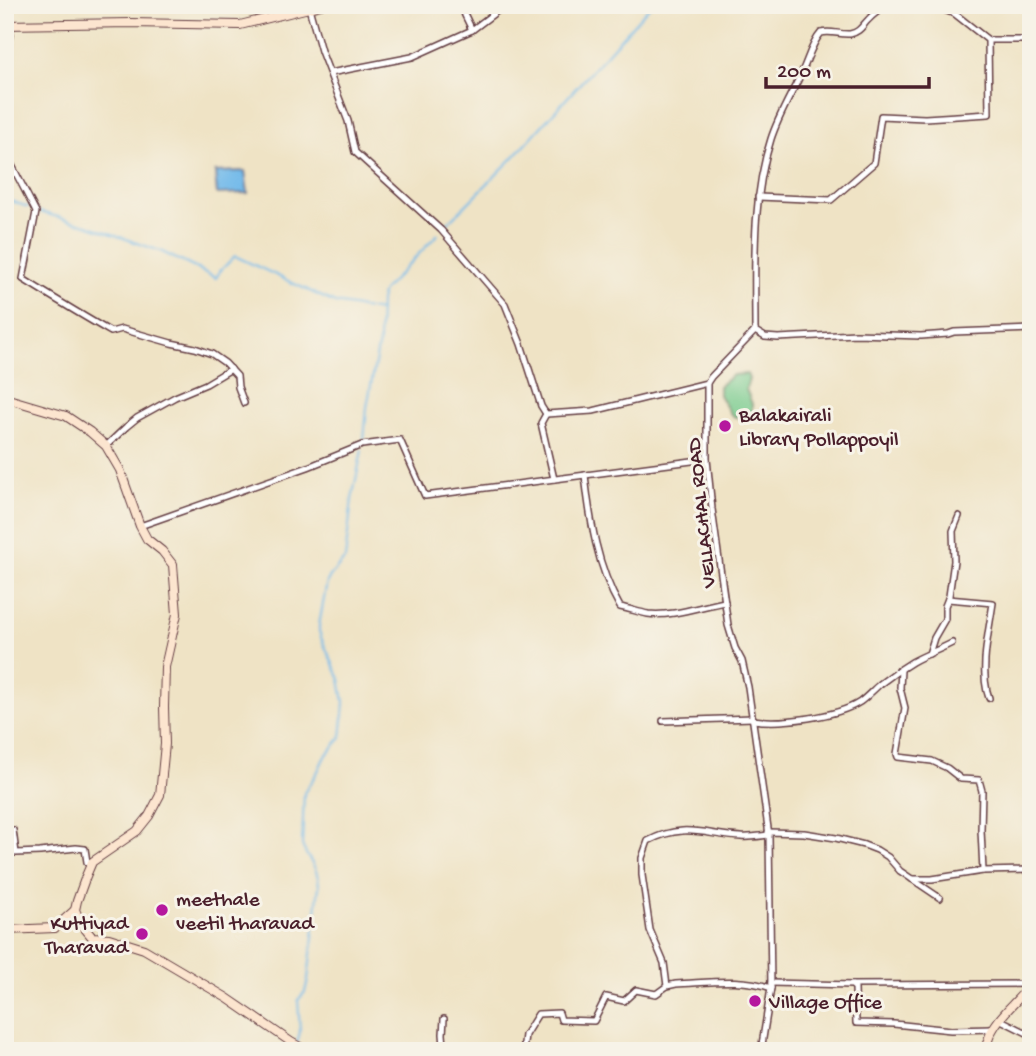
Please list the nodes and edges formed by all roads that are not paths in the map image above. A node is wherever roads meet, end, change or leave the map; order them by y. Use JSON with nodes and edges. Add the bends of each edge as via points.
{"nodes":[{"id":1,"x":321,"y":5,"type":"edge"},
{"id":2,"x":460,"y":5,"type":"edge"},
{"id":3,"x":505,"y":5,"type":"edge"},
{"id":4,"x":888,"y":5,"type":"edge"},
{"id":5,"x":931,"y":5,"type":"edge"},
{"id":6,"x":309,"y":8,"type":"junction"},
{"id":7,"x":8,"y":25,"type":"edge"},
{"id":8,"x":472,"y":30,"type":"junction"},
{"id":9,"x":988,"y":40,"type":"junction"},
{"id":10,"x":1031,"y":40,"type":"edge"},
{"id":11,"x":5,"y":67,"type":"edge"},
{"id":12,"x":330,"y":73,"type":"junction"},
{"id":13,"x":5,"y":152,"type":"edge"},
{"id":14,"x":758,"y":197,"type":"junction"},
{"id":15,"x":1031,"y":328,"type":"edge"},
{"id":16,"x":755,"y":331,"type":"junction"},
{"id":17,"x":231,"y":369,"type":"junction"},
{"id":18,"x":707,"y":383,"type":"junction"},
{"id":19,"x":5,"y":398,"type":"edge"},
{"id":20,"x":244,"y":403,"type":"dead end"},
{"id":21,"x":546,"y":414,"type":"junction"},
{"id":22,"x":106,"y":446,"type":"junction"},
{"id":23,"x":707,"y":459,"type":"junction"},
{"id":24,"x":585,"y":475,"type":"junction"},
{"id":25,"x":554,"y":479,"type":"junction"},
{"id":26,"x":959,"y":516,"type":"dead end"},
{"id":27,"x":140,"y":526,"type":"junction"},
{"id":28,"x":948,"y":598,"type":"junction"},
{"id":29,"x":725,"y":602,"type":"junction"},
{"id":30,"x":952,"y":643,"type":"dead end"},
{"id":31,"x":929,"y":654,"type":"junction"},
{"id":32,"x":901,"y":670,"type":"junction"},
{"id":33,"x":989,"y":698,"type":"dead end"},
{"id":34,"x":753,"y":719,"type":"junction"},
{"id":35,"x":663,"y":721,"type":"dead end"},
{"id":36,"x":13,"y":830,"type":"dead end"},
{"id":37,"x":769,"y":834,"type":"junction"},
{"id":38,"x":91,"y":866,"type":"junction"},
{"id":39,"x":1031,"y":870,"type":"edge"},
{"id":40,"x":983,"y":871,"type":"junction"},
{"id":41,"x":911,"y":878,"type":"junction"},
{"id":42,"x":940,"y":898,"type":"dead end"},
{"id":43,"x":75,"y":911,"type":"junction"},
{"id":44,"x":5,"y":929,"type":"edge"},
{"id":45,"x":1031,"y":984,"type":"edge"},
{"id":46,"x":771,"y":985,"type":"junction"},
{"id":47,"x":852,"y":985,"type":"junction"},
{"id":48,"x":667,"y":986,"type":"junction"},
{"id":49,"x":444,"y":1019,"type":"dead end"},
{"id":50,"x":999,"y":1019,"type":"junction"},
{"id":51,"x":993,"y":1028,"type":"junction"},
{"id":52,"x":1031,"y":1035,"type":"edge"},
{"id":53,"x":304,"y":1049,"type":"edge"},
{"id":54,"x":461,"y":1051,"type":"edge"},
{"id":55,"x":523,"y":1051,"type":"edge"},
{"id":56,"x":761,"y":1051,"type":"edge"},
{"id":57,"x":985,"y":1051,"type":"edge"}],
"edges":[{"from":1,"to":6,"type":"street"},
{"from":2,"to":8,"type":"street"},
{"from":3,"to":8,"type":"street"},
{"from":4,"to":14,"type":"street","via":[[861,30],[849,34],[827,31],[818,36],[771,139]]},
{"from":5,"to":9,"type":"street","via":[[955,14]]},
{"from":6,"to":7,"type":"street","via":[[240,25]]},
{"from":6,"to":12,"type":"street"},
{"from":7,"to":11,"type":"street"},
{"from":8,"to":12,"type":"street","via":[[412,57]]},
{"from":9,"to":10,"type":"street"},
{"from":9,"to":14,"type":"street","via":[[989,114],[881,116],[874,163],[831,200]]},
{"from":12,"to":21,"type":"street","via":[[355,152],[441,230],[505,304]]},
{"from":13,"to":17,"type":"street","via":[[36,212],[23,279],[111,332],[122,329],[195,348]]},
{"from":14,"to":16,"type":"street"},
{"from":15,"to":16,"type":"street","via":[[922,336],[778,338]]},
{"from":16,"to":18,"type":"street"},
{"from":17,"to":20,"type":"street"},
{"from":17,"to":22,"type":"street","via":[[137,418]]},
{"from":18,"to":21,"type":"street","via":[[593,411]]},
{"from":18,"to":23,"type":"street","name":"VELLACHAL ROAD"},
{"from":19,"to":22,"type":"street","via":[[66,416]]},
{"from":21,"to":25,"type":"street","via":[[541,423]]},
{"from":22,"to":27,"type":"street"},
{"from":23,"to":24,"type":"street"},
{"from":23,"to":29,"type":"street","name":"VELLACHAL ROAD"},
{"from":24,"to":25,"type":"street"},
{"from":24,"to":29,"type":"street","via":[[600,563],[621,607],[649,614]]},
{"from":25,"to":27,"type":"street","via":[[425,496],[400,440],[362,445]]},
{"from":26,"to":28,"type":"street","via":[[953,531]]},
{"from":27,"to":38,"type":"street","via":[[173,565],[177,605],[165,667],[160,795],[137,831]]},
{"from":28,"to":31,"type":"street","via":[[945,619]]},
{"from":28,"to":33,"type":"street","via":[[993,603],[985,662]]},
{"from":29,"to":34,"type":"street","name":"VELLACHAL ROAD"},
{"from":30,"to":31,"type":"street"},
{"from":31,"to":32,"type":"street"},
{"from":32,"to":34,"type":"street","via":[[859,703],[838,713]]},
{"from":32,"to":40,"type":"street","via":[[905,708],[898,757],[932,761],[961,779],[979,780]]},
{"from":34,"to":35,"type":"street"},
{"from":34,"to":37,"type":"street","name":"VELLACHAL ROAD"},
{"from":36,"to":38,"type":"street","via":[[16,853],[85,849]]},
{"from":37,"to":41,"type":"street","via":[[804,834],[864,845]]},
{"from":37,"to":46,"type":"street","name":"VELLACHAL ROAD"},
{"from":37,"to":48,"type":"street","via":[[743,838],[694,830],[661,834],[648,841],[642,875],[650,930],[664,963]]},
{"from":38,"to":43,"type":"street"},
{"from":39,"to":40,"type":"street"},
{"from":40,"to":41,"type":"street"},
{"from":41,"to":42,"type":"street"},
{"from":43,"to":44,"type":"street","via":[[55,928]]},
{"from":43,"to":53,"type":"street","via":[[92,937],[144,950]]},
{"from":45,"to":47,"type":"street"},
{"from":45,"to":50,"type":"street"},
{"from":46,"to":47,"type":"street"},
{"from":46,"to":48,"type":"street"},
{"from":46,"to":56,"type":"street","name":"VELLACHAL ROAD"},
{"from":47,"to":51,"type":"street","via":[[856,1023],[951,1030]]},
{"from":48,"to":55,"type":"street","via":[[656,995],[636,990],[624,1001],[606,997],[594,1021],[561,1020],[559,1013],[538,1014],[525,1035]]},
{"from":49,"to":54,"type":"street","via":[[444,1046]]},
{"from":50,"to":51,"type":"street"},
{"from":50,"to":52,"type":"street"},
{"from":51,"to":57,"type":"street"}]}
